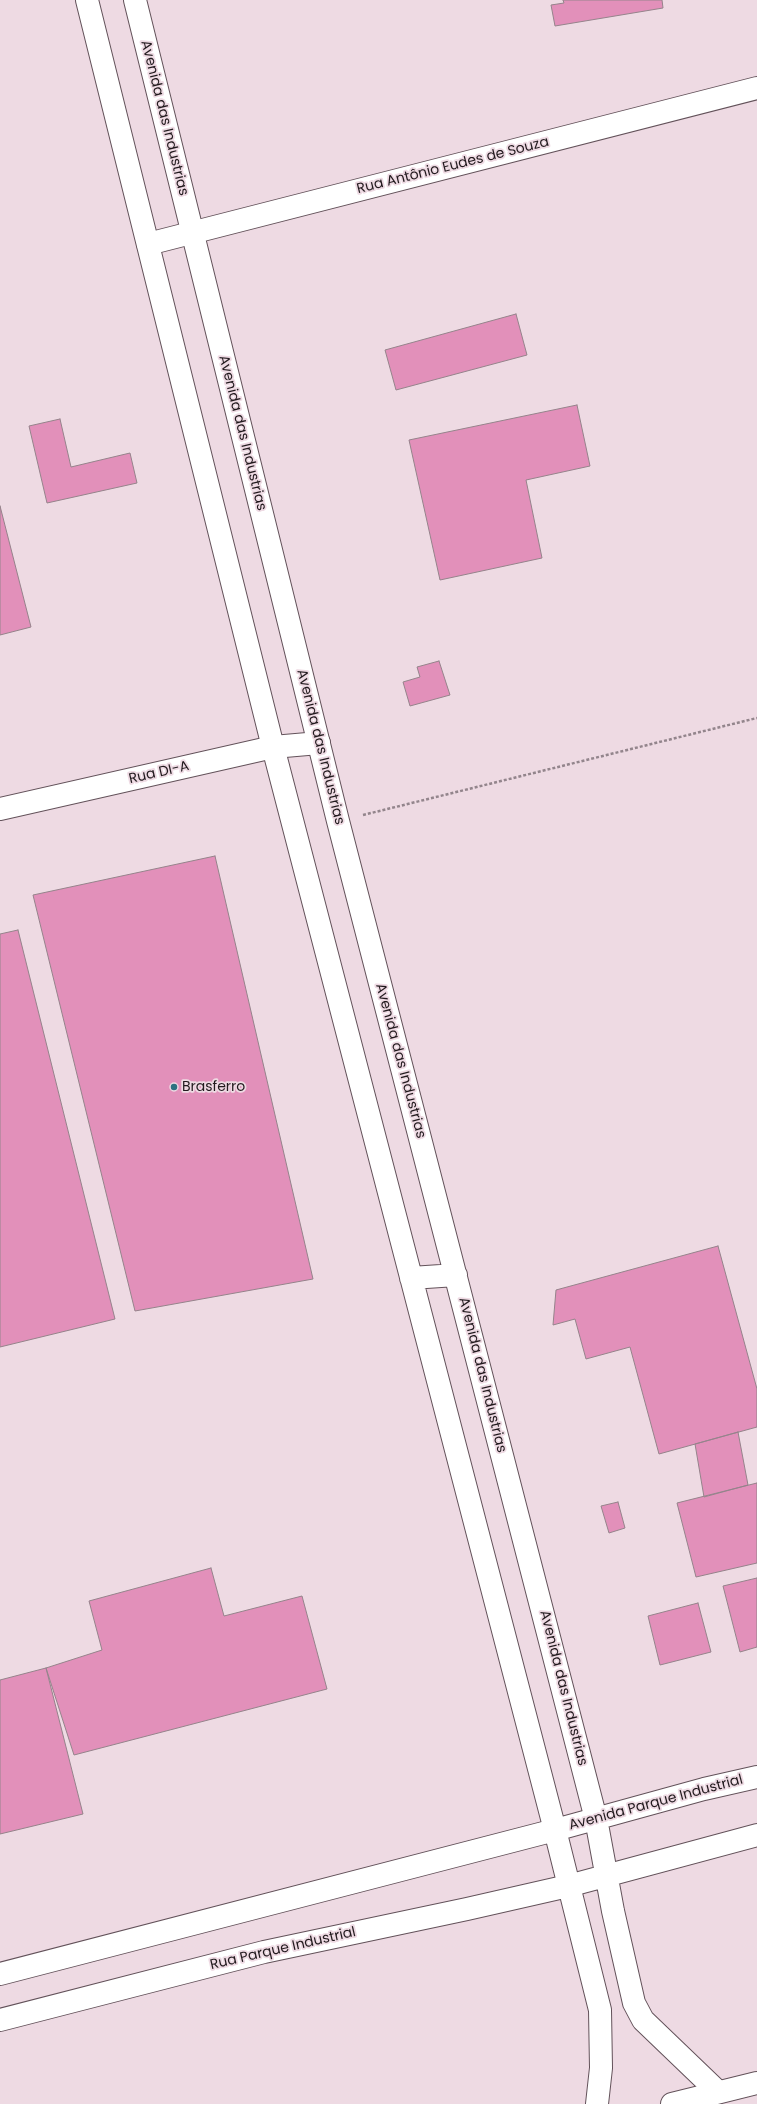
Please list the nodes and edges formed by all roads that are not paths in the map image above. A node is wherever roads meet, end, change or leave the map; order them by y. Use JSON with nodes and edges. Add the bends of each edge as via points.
{"nodes":[{"id":1,"x":87,"y":0,"type":"edge"},
{"id":2,"x":135,"y":0,"type":"edge"},
{"id":3,"x":757,"y":88,"type":"edge"},
{"id":4,"x":192,"y":233,"type":"junction"},
{"id":5,"x":148,"y":244,"type":"junction"},
{"id":6,"x":319,"y":744,"type":"junction"},
{"id":7,"x":273,"y":747,"type":"junction"},
{"id":8,"x":0,"y":809,"type":"edge"},
{"id":9,"x":456,"y":1275,"type":"junction"},
{"id":10,"x":411,"y":1278,"type":"junction"},
{"id":11,"x":757,"y":1777,"type":"edge"},
{"id":12,"x":596,"y":1819,"type":"junction"},
{"id":13,"x":555,"y":1830,"type":"junction"},
{"id":14,"x":757,"y":1835,"type":"edge"},
{"id":15,"x":607,"y":1874,"type":"junction"},
{"id":16,"x":568,"y":1886,"type":"junction"},
{"id":17,"x":0,"y":1974,"type":"edge"},
{"id":18,"x":0,"y":2020,"type":"edge"},
{"id":19,"x":757,"y":2083,"type":"edge"},
{"id":20,"x":718,"y":2092,"type":"junction"},
{"id":21,"x":597,"y":2104,"type":"edge"},
{"id":22,"x":672,"y":2104,"type":"edge"}],
"edges":[{"from":1,"to":5,"type":"main road"},
{"from":2,"to":4,"type":"main road","name":"Avenida das Industrias"},
{"from":3,"to":4,"type":"main road","name":"Rua Antônio Eudes de Souza"},
{"from":4,"to":5,"type":"main road","name":"Rua Antônio Eudes de Souza"},
{"from":4,"to":6,"type":"main road","name":"Avenida das Industrias"},
{"from":5,"to":7,"type":"main road"},
{"from":6,"to":7,"type":"main road","name":"Rua DI-A"},
{"from":6,"to":9,"type":"main road","name":"Avenida das Industrias"},
{"from":7,"to":8,"type":"main road","name":"Rua DI-A"},
{"from":7,"to":10,"type":"main road"},
{"from":9,"to":10,"type":"main road"},
{"from":9,"to":12,"type":"main road","name":"Avenida das Industrias"},
{"from":10,"to":13,"type":"main road"},
{"from":11,"to":12,"type":"main road","name":"Avenida Parque Industrial"},
{"from":12,"to":13,"type":"main road","name":"Avenida Parque Industrial"},
{"from":12,"to":15,"type":"main road","name":"Avenida das Industrias"},
{"from":13,"to":16,"type":"main road"},
{"from":13,"to":17,"type":"main road","name":"Avenida Parque Industrial"},
{"from":14,"to":15,"type":"main road"},
{"from":15,"to":16,"type":"main road"},
{"from":15,"to":20,"type":"main road","name":"Avenida das Industrias","via":[[634,2003],[643,2020]]},
{"from":16,"to":18,"type":"main road","name":"Rua Parque Industrial","via":[[264,1952]]},
{"from":16,"to":21,"type":"main road","via":[[600,2010],[601,2068]]},
{"from":19,"to":20,"type":"main road"},
{"from":20,"to":22,"type":"main road"}]}
